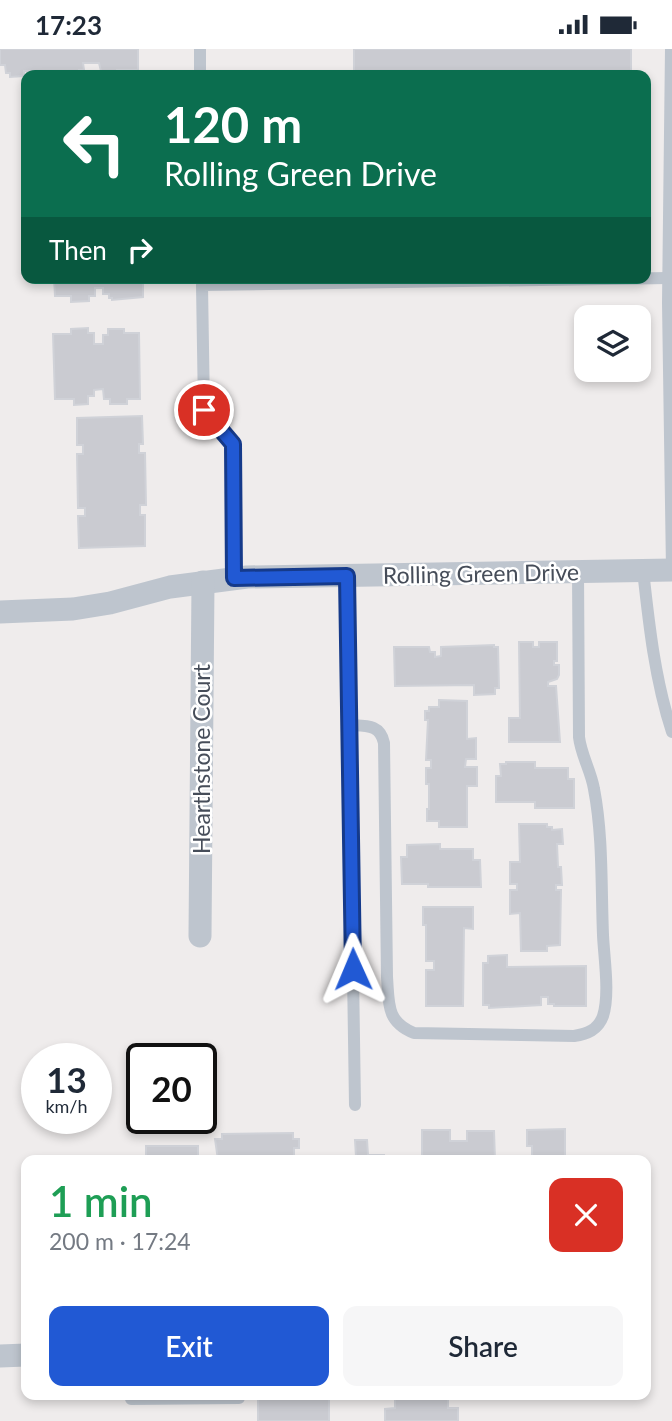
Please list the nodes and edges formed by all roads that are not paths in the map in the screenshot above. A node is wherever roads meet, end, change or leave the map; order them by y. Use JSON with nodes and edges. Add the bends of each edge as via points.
{"nodes":[{"id":1,"x":200,"y":49,"type":"edge"},
{"id":2,"x":671,"y":49,"type":"edge"},
{"id":3,"x":200,"y":70,"type":"edge"},
{"id":4,"x":671,"y":194,"type":"edge"},
{"id":5,"x":651,"y":278,"type":"edge"},
{"id":6,"x":668,"y":278,"type":"junction"},
{"id":7,"x":202,"y":284,"type":"edge"},
{"id":8,"x":643,"y":570,"type":"junction"},
{"id":9,"x":672,"y":570,"type":"edge"},
{"id":10,"x":578,"y":572,"type":"junction"},
{"id":11,"x":347,"y":576,"type":"junction"},
{"id":12,"x":234,"y":578,"type":"junction"},
{"id":13,"x":203,"y":582,"type":"junction"},
{"id":14,"x":0,"y":612,"type":"edge"},
{"id":15,"x":349,"y":725,"type":"junction"},
{"id":16,"x":672,"y":732,"type":"edge"},
{"id":17,"x":200,"y":936,"type":"dead end"},
{"id":18,"x":355,"y":1105,"type":"dead end"},
{"id":19,"x":21,"y":1355,"type":"edge"},
{"id":20,"x":0,"y":1356,"type":"edge"}],
"edges":[{"from":1,"to":3,"type":"lane"},
{"from":2,"to":4,"type":"lane"},
{"from":4,"to":6,"type":"lane"},
{"from":5,"to":6,"type":"lane"},
{"from":6,"to":9,"type":"lane"},
{"from":7,"to":12,"type":"lane","via":[[204,410],[233,444]]},
{"from":8,"to":9,"type":"street","name":"Rolling Green Drive"},
{"from":8,"to":10,"type":"street","name":"Rolling Green Drive"},
{"from":8,"to":16,"type":"lane","via":[[656,665]]},
{"from":10,"to":11,"type":"street","name":"Rolling Green Drive"},
{"from":10,"to":15,"type":"lane","via":[[579,737],[598,820],[604,951],[605,1002],[595,1029],[574,1036],[414,1033],[401,1028],[389,1004],[387,977],[384,743],[377,729]]},
{"from":11,"to":12,"type":"street","name":"Rolling Green Drive"},
{"from":11,"to":15,"type":"lane"},
{"from":12,"to":13,"type":"street","name":"Rolling Green Drive"},
{"from":13,"to":14,"type":"street","name":"Rolling Green Drive","via":[[73,609]]},
{"from":13,"to":17,"type":"street","name":"Hearthstone Court"},
{"from":15,"to":18,"type":"lane"},
{"from":19,"to":20,"type":"street"}]}
